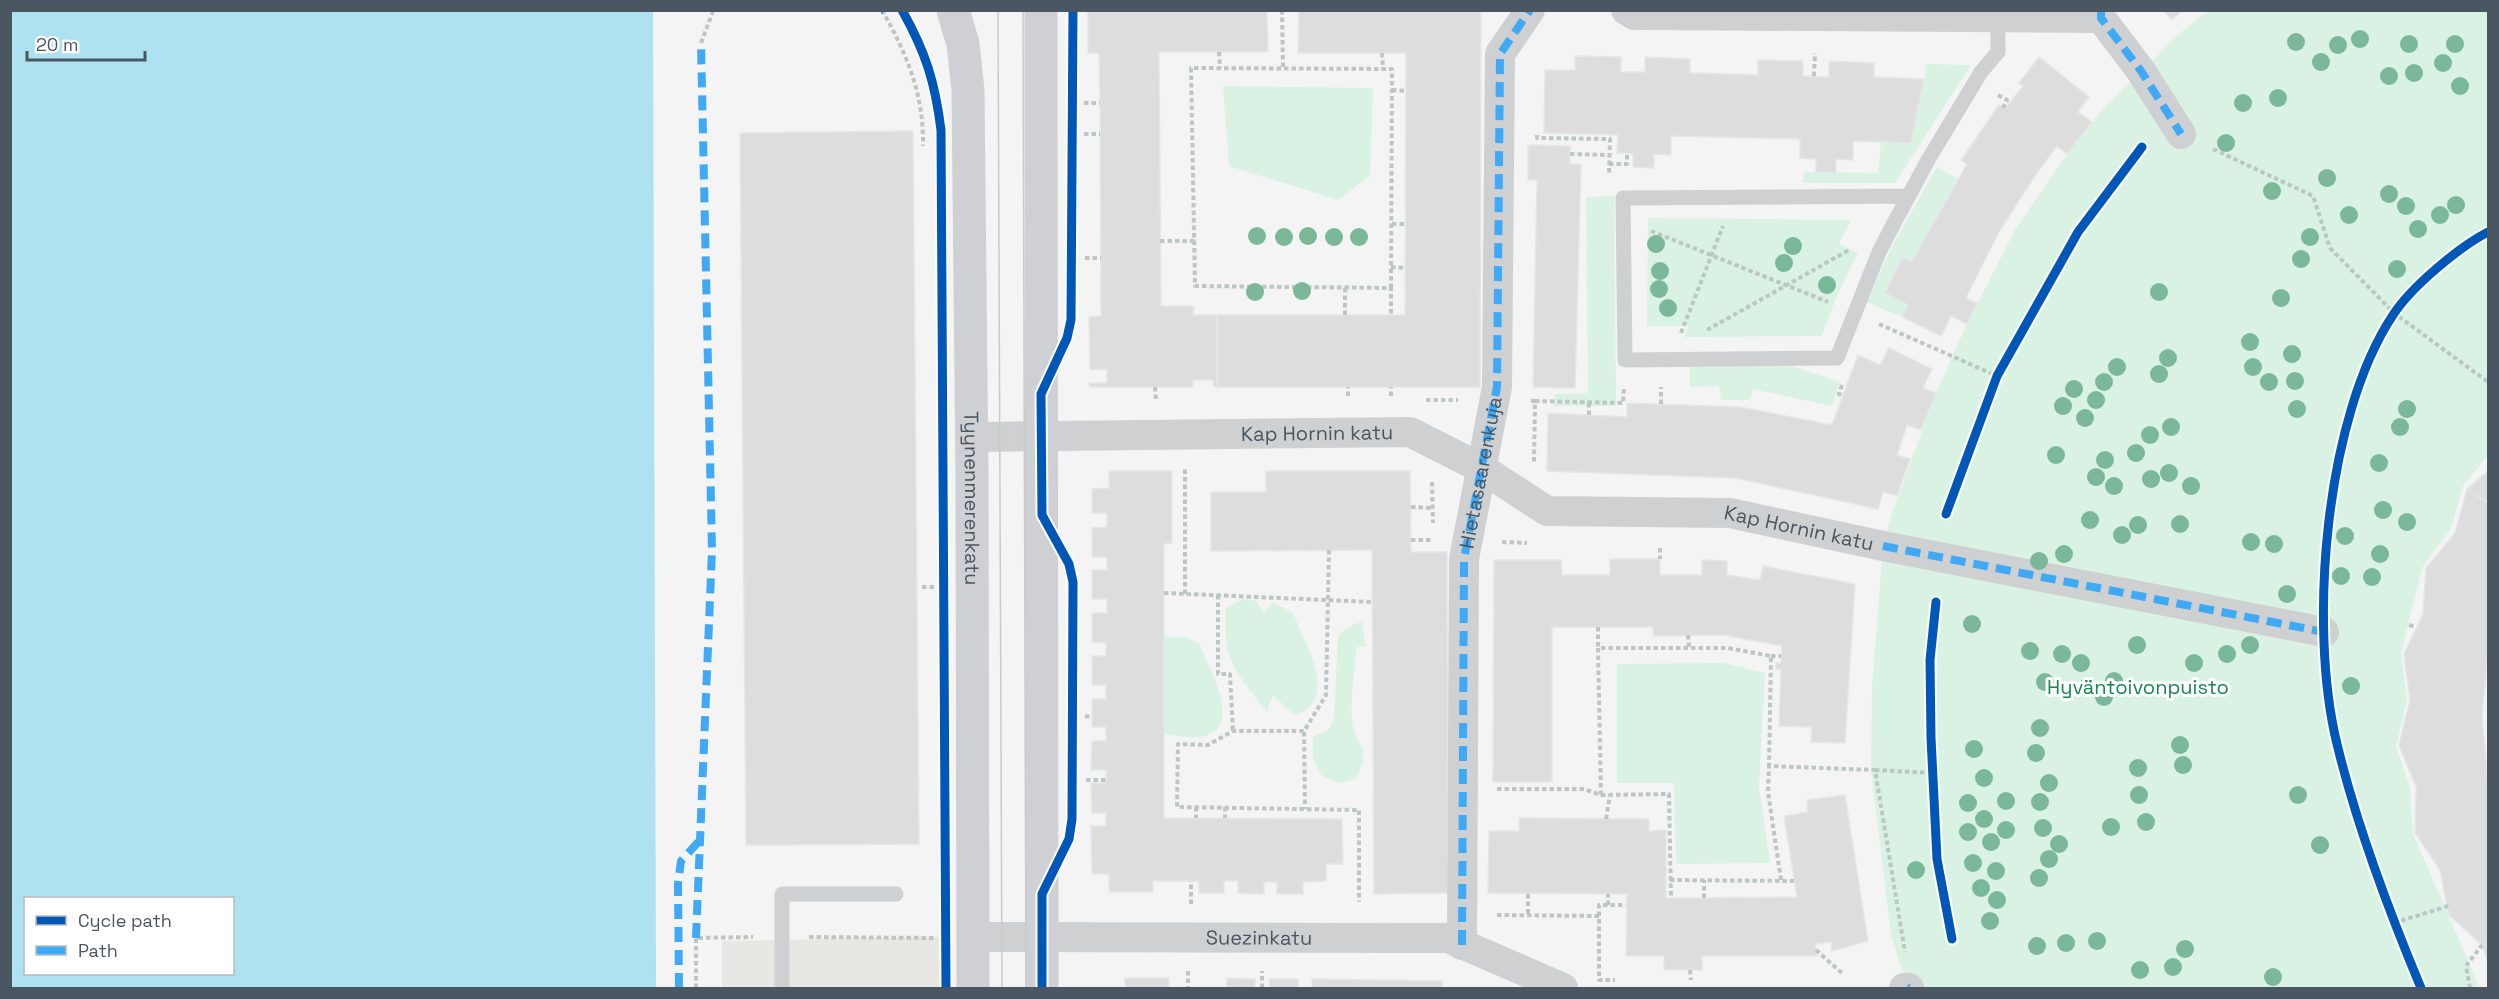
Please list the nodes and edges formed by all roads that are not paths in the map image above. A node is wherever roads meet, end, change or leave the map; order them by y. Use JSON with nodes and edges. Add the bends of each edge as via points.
{"nodes":[{"id":1,"x":953,"y":10,"type":"edge"},
{"id":2,"x":1041,"y":10,"type":"edge"},
{"id":3,"x":1530,"y":10,"type":"edge"},
{"id":4,"x":1626,"y":10,"type":"edge"},
{"id":5,"x":2101,"y":14,"type":"edge"},
{"id":6,"x":1998,"y":18,"type":"junction"},
{"id":7,"x":2181,"y":134,"type":"road end"},
{"id":8,"x":1908,"y":196,"type":"junction"},
{"id":9,"x":972,"y":437,"type":"junction"},
{"id":10,"x":1041,"y":437,"type":"junction"},
{"id":11,"x":1481,"y":468,"type":"junction"},
{"id":12,"x":2324,"y":632,"type":"dead end"},
{"id":13,"x":896,"y":894,"type":"dead end"},
{"id":14,"x":1462,"y":930,"type":"junction"},
{"id":15,"x":973,"y":938,"type":"junction"},
{"id":16,"x":1042,"y":938,"type":"junction"},
{"id":17,"x":782,"y":988,"type":"edge"},
{"id":18,"x":973,"y":988,"type":"edge"},
{"id":19,"x":1042,"y":988,"type":"edge"},
{"id":20,"x":1563,"y":988,"type":"edge"}],
"edges":[{"from":1,"to":9,"type":"main road","name":"Tyynenmerenkatu","via":[[963,44],[968,90]]},
{"from":2,"to":10,"type":"main road"},
{"from":3,"to":11,"type":"street","name":"Hietasaarenkuja","via":[[1500,54],[1497,387]]},
{"from":4,"to":6,"type":"street","via":[[1634,15]]},
{"from":5,"to":6,"type":"street"},
{"from":5,"to":7,"type":"street"},
{"from":6,"to":8,"type":"lane","via":[[1998,52],[1981,72]]},
{"from":8,"to":8,"type":"lane","via":[[1879,252],[1837,358],[1672,354],[1625,360],[1623,198]]},
{"from":9,"to":10,"type":"street","name":"Kap Hornin katu"},
{"from":9,"to":15,"type":"main road","name":"Tyynenmerenkatu"},
{"from":10,"to":11,"type":"street","name":"Kap Hornin katu","via":[[1410,432]]},
{"from":10,"to":16,"type":"main road"},
{"from":11,"to":12,"type":"street","name":"Kap Hornin katu","via":[[1547,511],[1730,513]]},
{"from":11,"to":14,"type":"street","name":"Hietasaarenkuja","via":[[1464,559]]},
{"from":13,"to":17,"type":"lane","via":[[782,894]]},
{"from":14,"to":16,"type":"street","name":"Suezinkatu","via":[[1448,938]]},
{"from":14,"to":20,"type":"street","name":"Suezinkatu"},
{"from":15,"to":16,"type":"street","name":"Suezinkatu"},
{"from":15,"to":18,"type":"main road","name":"Tyynenmerenkatu"},
{"from":16,"to":19,"type":"main road"}]}
